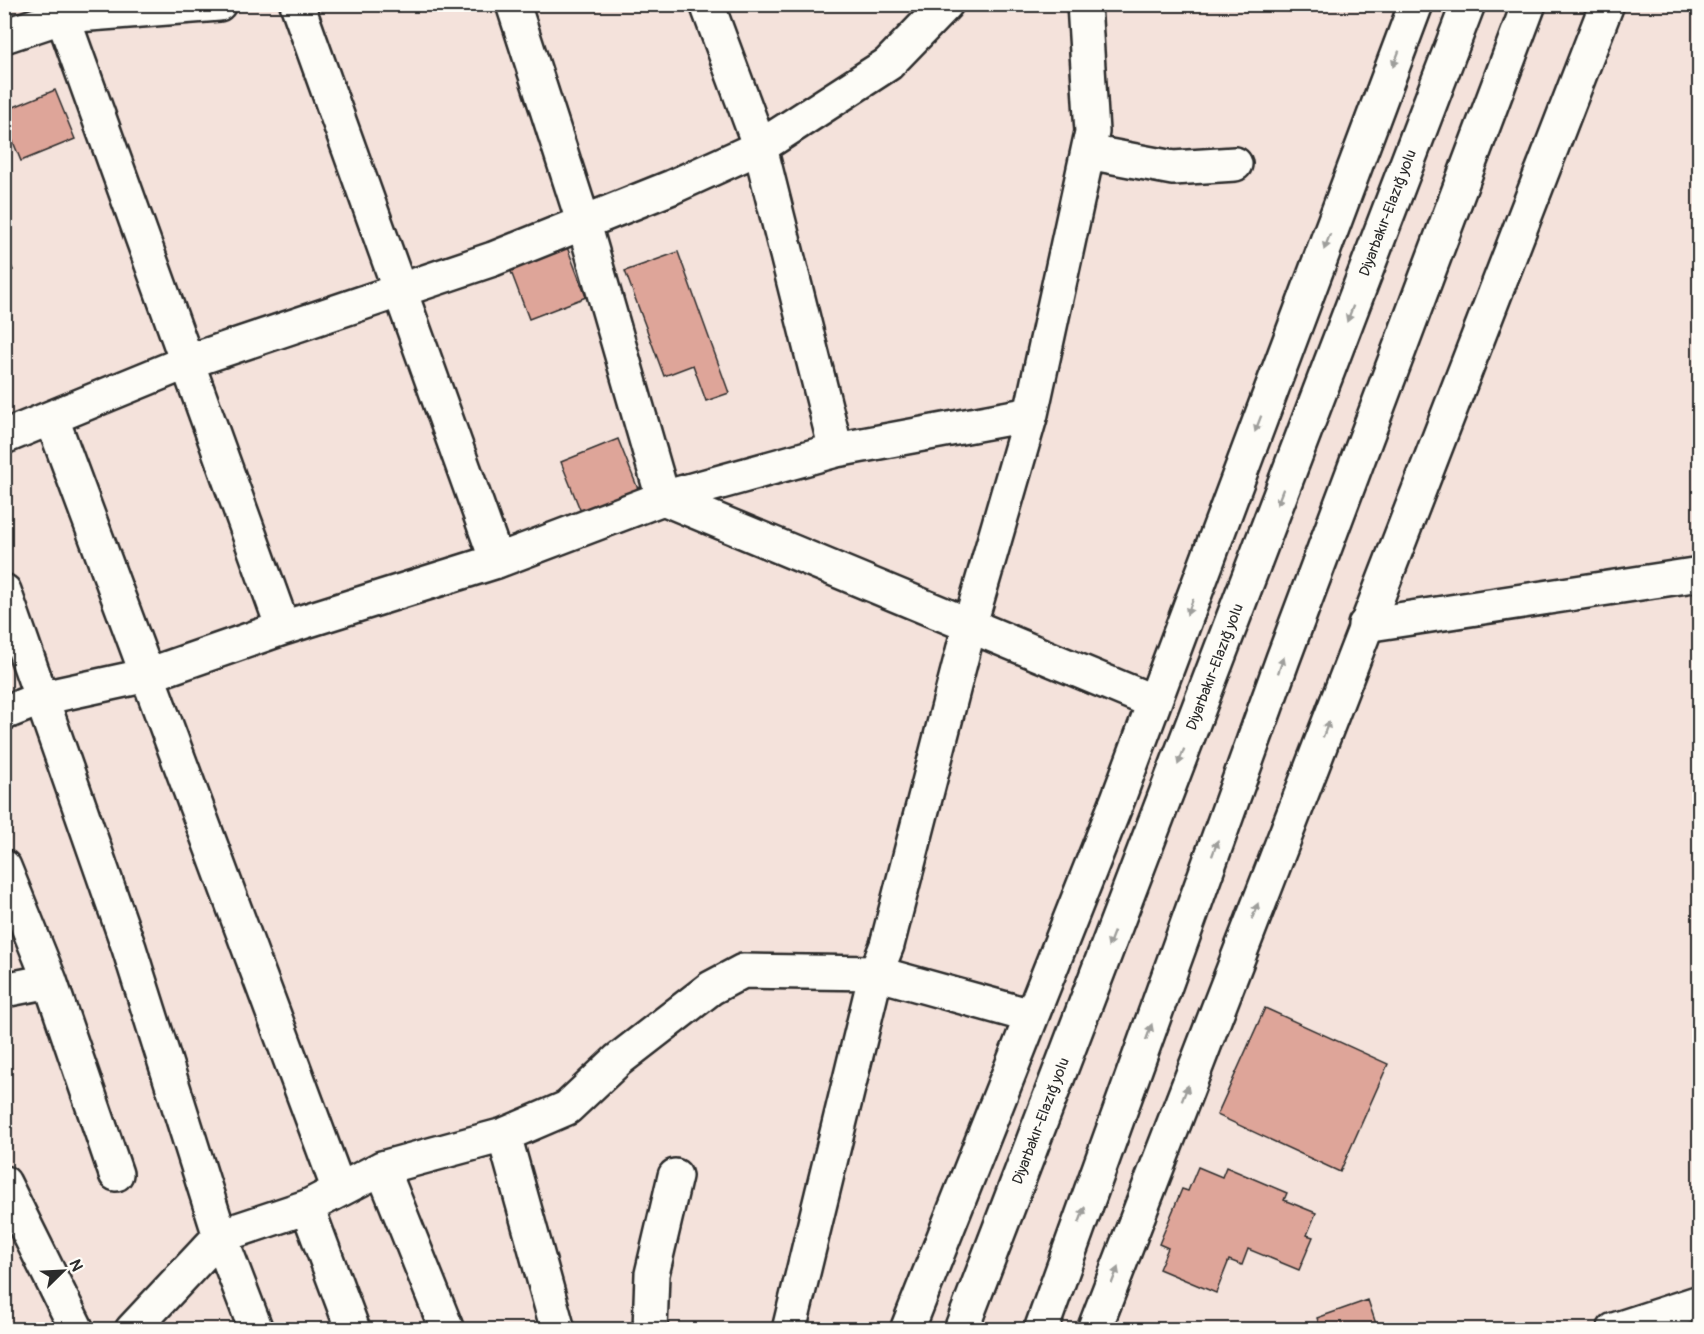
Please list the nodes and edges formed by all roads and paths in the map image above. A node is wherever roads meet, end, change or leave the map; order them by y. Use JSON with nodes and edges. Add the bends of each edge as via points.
{"nodes":[{"id":1,"x":219,"y":4,"type":"edge"},
{"id":2,"x":297,"y":4,"type":"edge"},
{"id":3,"x":513,"y":4,"type":"edge"},
{"id":4,"x":706,"y":4,"type":"edge"},
{"id":5,"x":946,"y":4,"type":"edge"},
{"id":6,"x":1084,"y":4,"type":"edge"},
{"id":7,"x":1416,"y":4,"type":"edge"},
{"id":8,"x":1468,"y":4,"type":"edge"},
{"id":9,"x":1529,"y":4,"type":"edge"},
{"id":10,"x":1607,"y":4,"type":"edge"},
{"id":11,"x":61,"y":10,"type":"edge"},
{"id":12,"x":4,"y":36,"type":"edge"},
{"id":13,"x":760,"y":147,"type":"junction"},
{"id":14,"x":1088,"y":152,"type":"junction"},
{"id":15,"x":1235,"y":164,"type":"dead end"},
{"id":16,"x":584,"y":224,"type":"junction"},
{"id":17,"x":401,"y":292,"type":"junction"},
{"id":18,"x":187,"y":362,"type":"junction"},
{"id":19,"x":1030,"y":414,"type":"junction"},
{"id":20,"x":52,"y":418,"type":"junction"},
{"id":21,"x":4,"y":437,"type":"edge"},
{"id":22,"x":836,"y":450,"type":"junction"},
{"id":23,"x":663,"y":498,"type":"junction"},
{"id":24,"x":497,"y":561,"type":"junction"},
{"id":25,"x":1700,"y":574,"type":"edge"},
{"id":26,"x":4,"y":591,"type":"edge"},
{"id":27,"x":970,"y":624,"type":"junction"},
{"id":28,"x":1365,"y":625,"type":"junction"},
{"id":29,"x":283,"y":628,"type":"junction"},
{"id":30,"x":148,"y":675,"type":"junction"},
{"id":31,"x":42,"y":698,"type":"junction"},
{"id":32,"x":1154,"y":702,"type":"junction"},
{"id":33,"x":4,"y":713,"type":"edge"},
{"id":34,"x":4,"y":867,"type":"edge"},
{"id":35,"x":876,"y":973,"type":"junction"},
{"id":36,"x":50,"y":981,"type":"junction"},
{"id":37,"x":4,"y":990,"type":"edge"},
{"id":38,"x":1031,"y":1016,"type":"junction"},
{"id":39,"x":504,"y":1135,"type":"junction"},
{"id":40,"x":382,"y":1168,"type":"junction"},
{"id":41,"x":116,"y":1174,"type":"dead end"},
{"id":42,"x":675,"y":1176,"type":"dead end"},
{"id":43,"x":4,"y":1183,"type":"edge"},
{"id":44,"x":339,"y":1190,"type":"junction"},
{"id":45,"x":307,"y":1207,"type":"junction"},
{"id":46,"x":220,"y":1236,"type":"junction"},
{"id":47,"x":1686,"y":1313,"type":"edge"},
{"id":48,"x":77,"y":1329,"type":"edge"},
{"id":49,"x":132,"y":1329,"type":"edge"},
{"id":50,"x":256,"y":1329,"type":"edge"},
{"id":51,"x":353,"y":1329,"type":"edge"},
{"id":52,"x":447,"y":1329,"type":"edge"},
{"id":53,"x":558,"y":1329,"type":"edge"},
{"id":54,"x":650,"y":1329,"type":"edge"},
{"id":55,"x":789,"y":1329,"type":"edge"},
{"id":56,"x":907,"y":1329,"type":"edge"},
{"id":57,"x":961,"y":1329,"type":"edge"},
{"id":58,"x":1041,"y":1329,"type":"edge"},
{"id":59,"x":1095,"y":1329,"type":"edge"},
{"id":60,"x":1614,"y":1329,"type":"edge"}],
"edges":[{"from":1,"to":11,"type":"main road"},
{"from":2,"to":17,"type":"main road"},
{"from":3,"to":16,"type":"main road"},
{"from":4,"to":13,"type":"main road"},
{"from":5,"to":13,"type":"main road","via":[[888,63]]},
{"from":6,"to":14,"type":"main road","via":[[1092,132]]},
{"from":7,"to":32,"type":"main road","one_way":true},
{"from":8,"to":57,"type":"main road","name":"Diyarbakır-Elazığ yolu","one_way":true},
{"from":58,"to":9,"type":"main road","one_way":true,"via":[[1283,658]]},
{"from":10,"to":28,"type":"main road"},
{"from":11,"to":12,"type":"main road"},
{"from":11,"to":18,"type":"main road"},
{"from":13,"to":16,"type":"main road"},
{"from":13,"to":22,"type":"main road"},
{"from":14,"to":15,"type":"main road","via":[[1173,168]]},
{"from":14,"to":19,"type":"main road"},
{"from":16,"to":17,"type":"main road"},
{"from":16,"to":23,"type":"main road"},
{"from":17,"to":18,"type":"main road"},
{"from":17,"to":24,"type":"main road"},
{"from":18,"to":20,"type":"main road"},
{"from":18,"to":29,"type":"main road"},
{"from":19,"to":22,"type":"main road"},
{"from":19,"to":27,"type":"main road"},
{"from":20,"to":21,"type":"main road"},
{"from":20,"to":30,"type":"main road"},
{"from":22,"to":23,"type":"main road"},
{"from":23,"to":24,"type":"main road"},
{"from":23,"to":27,"type":"main road"},
{"from":24,"to":29,"type":"main road"},
{"from":25,"to":28,"type":"main road"},
{"from":26,"to":31,"type":"main road"},
{"from":27,"to":32,"type":"main road"},
{"from":27,"to":35,"type":"main road","via":[[887,945]]},
{"from":59,"to":28,"type":"main road","one_way":true},
{"from":29,"to":30,"type":"main road"},
{"from":30,"to":31,"type":"main road"},
{"from":30,"to":44,"type":"main road"},
{"from":31,"to":33,"type":"main road"},
{"from":31,"to":46,"type":"main road","via":[[129,948]]},
{"from":32,"to":38,"type":"main road"},
{"from":34,"to":36,"type":"main road"},
{"from":35,"to":38,"type":"main road"},
{"from":35,"to":39,"type":"main road","via":[[743,971],[711,988],[618,1060],[567,1108]]},
{"from":35,"to":55,"type":"main road"},
{"from":36,"to":37,"type":"main road"},
{"from":36,"to":41,"type":"main road"},
{"from":38,"to":56,"type":"main road"},
{"from":39,"to":40,"type":"main road"},
{"from":39,"to":53,"type":"main road"},
{"from":40,"to":44,"type":"main road"},
{"from":40,"to":52,"type":"main road"},
{"from":42,"to":54,"type":"main road","via":[[652,1274]]},
{"from":43,"to":48,"type":"main road"},
{"from":44,"to":45,"type":"main road"},
{"from":45,"to":46,"type":"main road"},
{"from":45,"to":51,"type":"main road"},
{"from":46,"to":49,"type":"main road"},
{"from":46,"to":50,"type":"main road"},
{"from":47,"to":60,"type":"main road"}]}
